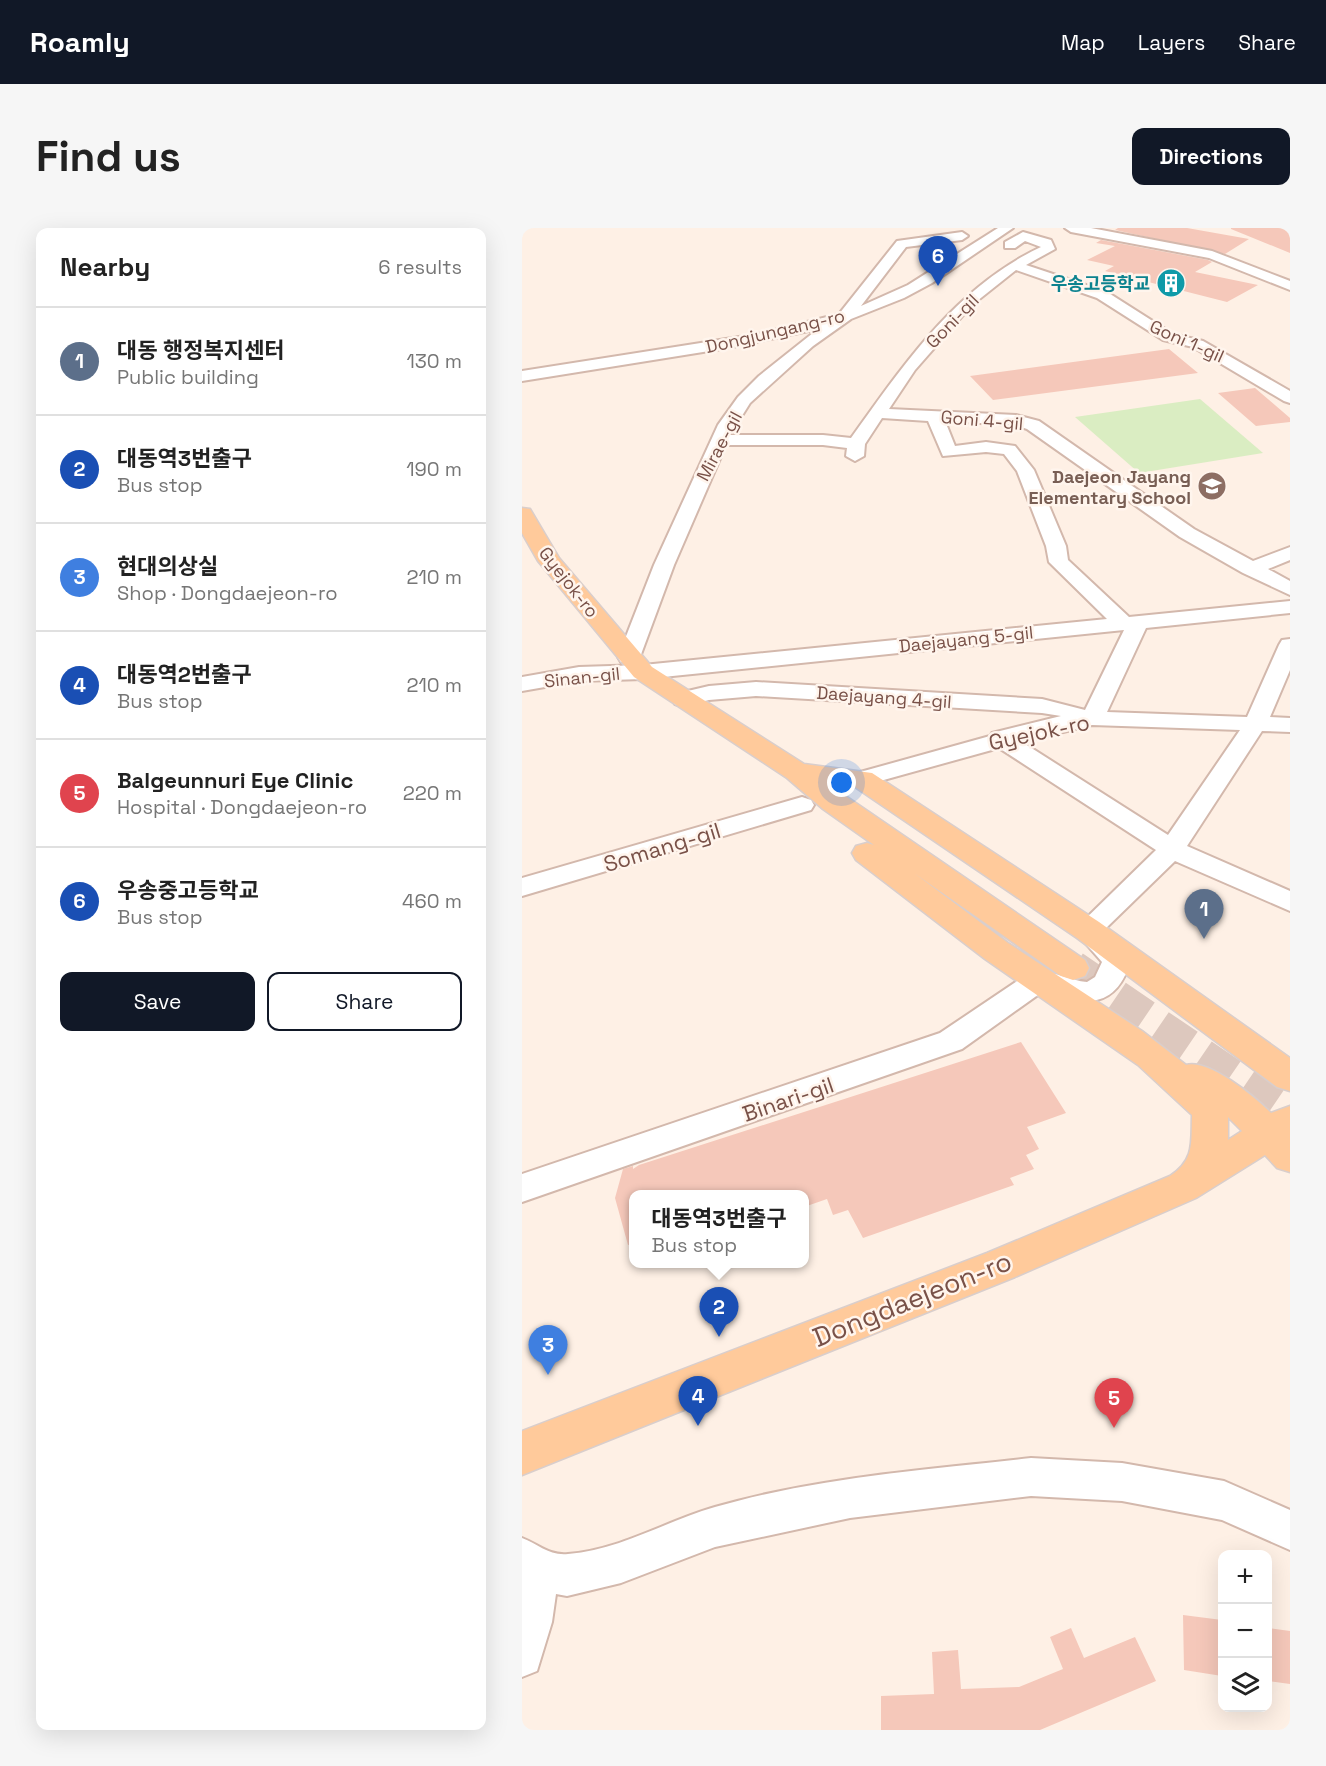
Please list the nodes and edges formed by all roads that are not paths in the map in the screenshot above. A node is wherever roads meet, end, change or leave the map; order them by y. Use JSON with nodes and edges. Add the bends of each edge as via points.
{"nodes":[{"id":1,"x":1007,"y":228,"type":"edge"},
{"id":2,"x":1071,"y":228,"type":"edge"},
{"id":3,"x":962,"y":236,"type":"dead end"},
{"id":4,"x":908,"y":242,"type":"junction"},
{"id":5,"x":1010,"y":245,"type":"dead end"},
{"id":6,"x":968,"y":254,"type":"junction"},
{"id":7,"x":1014,"y":265,"type":"junction"},
{"id":8,"x":1238,"y":265,"type":"junction"},
{"id":9,"x":1290,"y":286,"type":"edge"},
{"id":10,"x":1290,"y":296,"type":"edge"},
{"id":11,"x":846,"y":316,"type":"junction"},
{"id":12,"x":522,"y":376,"type":"edge"},
{"id":13,"x":1290,"y":398,"type":"edge"},
{"id":14,"x":878,"y":413,"type":"junction"},
{"id":15,"x":935,"y":416,"type":"junction"},
{"id":16,"x":718,"y":440,"type":"junction"},
{"id":17,"x":522,"y":514,"type":"edge"},
{"id":18,"x":1290,"y":553,"type":"edge"},
{"id":19,"x":1250,"y":568,"type":"junction"},
{"id":20,"x":1269,"y":579,"type":"junction"},
{"id":21,"x":1290,"y":589,"type":"edge"},
{"id":22,"x":1290,"y":607,"type":"edge"},
{"id":23,"x":1179,"y":617,"type":"junction"},
{"id":24,"x":1131,"y":622,"type":"junction"},
{"id":25,"x":1290,"y":645,"type":"edge"},
{"id":26,"x":636,"y":664,"type":"junction"},
{"id":27,"x":522,"y":684,"type":"edge"},
{"id":28,"x":683,"y":699,"type":"junction"},
{"id":29,"x":1088,"y":718,"type":"junction"},
{"id":30,"x":1256,"y":723,"type":"junction"},
{"id":31,"x":1290,"y":725,"type":"edge"},
{"id":32,"x":1000,"y":738,"type":"junction"},
{"id":33,"x":797,"y":772,"type":"junction"},
{"id":34,"x":862,"y":779,"type":"junction"},
{"id":35,"x":802,"y":805,"type":"junction"},
{"id":36,"x":1172,"y":849,"type":"junction"},
{"id":37,"x":522,"y":887,"type":"edge"},
{"id":38,"x":1290,"y":902,"type":"edge"},
{"id":39,"x":1082,"y":948,"type":"junction"},
{"id":40,"x":1039,"y":980,"type":"junction"},
{"id":41,"x":1109,"y":1023,"type":"junction"},
{"id":42,"x":1290,"y":1077,"type":"edge"},
{"id":43,"x":1283,"y":1137,"type":"edge"},
{"id":44,"x":1195,"y":1180,"type":"junction"},
{"id":45,"x":522,"y":1188,"type":"edge"},
{"id":46,"x":522,"y":1453,"type":"edge"},
{"id":47,"x":1290,"y":1530,"type":"edge"},
{"id":48,"x":530,"y":1565,"type":"edge"},
{"id":49,"x":522,"y":1656,"type":"edge"}],
"edges":[{"from":1,"to":6,"type":"street","name":"Dongjungang-ro"},
{"from":2,"to":8,"type":"street","via":[[1170,245]]},
{"from":3,"to":4,"type":"street"},
{"from":4,"to":6,"type":"street"},
{"from":4,"to":11,"type":"street","name":"Mirae-gil","via":[[896,249]]},
{"from":5,"to":7,"type":"street","name":"Goni-gil","via":[[1023,236],[1046,243],[1048,249]]},
{"from":6,"to":11,"type":"street","name":"Dongjungang-ro","via":[[898,295]]},
{"from":7,"to":13,"type":"street","name":"Goni 1-gil","via":[[1102,295],[1168,337],[1198,344]]},
{"from":7,"to":14,"type":"street","name":"Goni-gil","via":[[967,302],[909,367]]},
{"from":8,"to":9,"type":"street"},
{"from":8,"to":10,"type":"street","via":[[1226,270]]},
{"from":11,"to":12,"type":"street","name":"Dongjungang-ro","via":[[707,348]]},
{"from":11,"to":16,"type":"street","name":"Mirae-gil","via":[[765,379],[744,400]]},
{"from":14,"to":15,"type":"street","name":"Goni 4-gil"},
{"from":14,"to":16,"type":"street","name":"Goni-gil","via":[[855,450],[823,440]]},
{"from":15,"to":19,"type":"street","name":"Goni 4-gil","via":[[1016,420],[1033,425],[1187,533]]},
{"from":15,"to":24,"type":"street","via":[[949,452],[986,447],[1009,450],[1025,470],[1059,562]]},
{"from":16,"to":26,"type":"street","name":"Mirae-gil","via":[[664,565]]},
{"from":17,"to":26,"type":"main road","name":"Gyejok-ro","via":[[549,561]]},
{"from":18,"to":19,"type":"street"},
{"from":19,"to":20,"type":"street","name":"Goni 4-gil"},
{"from":20,"to":21,"type":"street","name":"Goni 4-gil"},
{"from":20,"to":23,"type":"street","via":[[1237,594],[1197,604]]},
{"from":22,"to":23,"type":"street","name":"Daejayang 5-gil"},
{"from":23,"to":24,"type":"street","name":"Daejayang 5-gil"},
{"from":24,"to":26,"type":"street","name":"Daejayang 5-gil"},
{"from":24,"to":29,"type":"street"},
{"from":25,"to":30,"type":"street"},
{"from":26,"to":27,"type":"street","name":"Sinan-gil"},
{"from":26,"to":28,"type":"main road","name":"Gyejok-ro"},
{"from":28,"to":29,"type":"street","name":"Daejayang 4-gil","via":[[727,690],[766,689],[1042,706]]},
{"from":28,"to":33,"type":"main road","name":"Gyejok-ro"},
{"from":29,"to":30,"type":"street","name":"Gyejok-ro"},
{"from":29,"to":32,"type":"street","name":"Gyejok-ro"},
{"from":30,"to":31,"type":"street","name":"Gyejok-ro"},
{"from":30,"to":36,"type":"street"},
{"from":32,"to":34,"type":"street","name":"Gyejok-ro"},
{"from":32,"to":36,"type":"street"},
{"from":33,"to":34,"type":"main road"},
{"from":33,"to":35,"type":"main road"},
{"from":33,"to":39,"type":"main road","name":"Gyejok-ro","via":[[833,803]]},
{"from":34,"to":39,"type":"main road"},
{"from":35,"to":37,"type":"street","name":"Somang-gil"},
{"from":35,"to":40,"type":"main road"},
{"from":36,"to":38,"type":"street"},
{"from":36,"to":39,"type":"street"},
{"from":39,"to":40,"type":"street","via":[[1117,960],[1115,974],[1107,983],[1088,994]]},
{"from":39,"to":42,"type":"main road"},
{"from":40,"to":41,"type":"main road"},
{"from":40,"to":45,"type":"street","name":"Binari-gil","via":[[951,1041]]},
{"from":41,"to":43,"type":"main road","via":[[1121,1027]]},
{"from":41,"to":44,"type":"main road","via":[[1183,1081],[1210,1111],[1209,1152]]},
{"from":43,"to":44,"type":"main road","name":"Dongdaejeon-ro"},
{"from":44,"to":46,"type":"main road","name":"Dongdaejeon-ro","via":[[1001,1265]]},
{"from":47,"to":48,"type":"street","via":[[1224,1501],[1122,1482],[1031,1477],[850,1498],[715,1527],[621,1563],[567,1575]]},
{"from":48,"to":49,"type":"street","via":[[531,1622]]}]}
